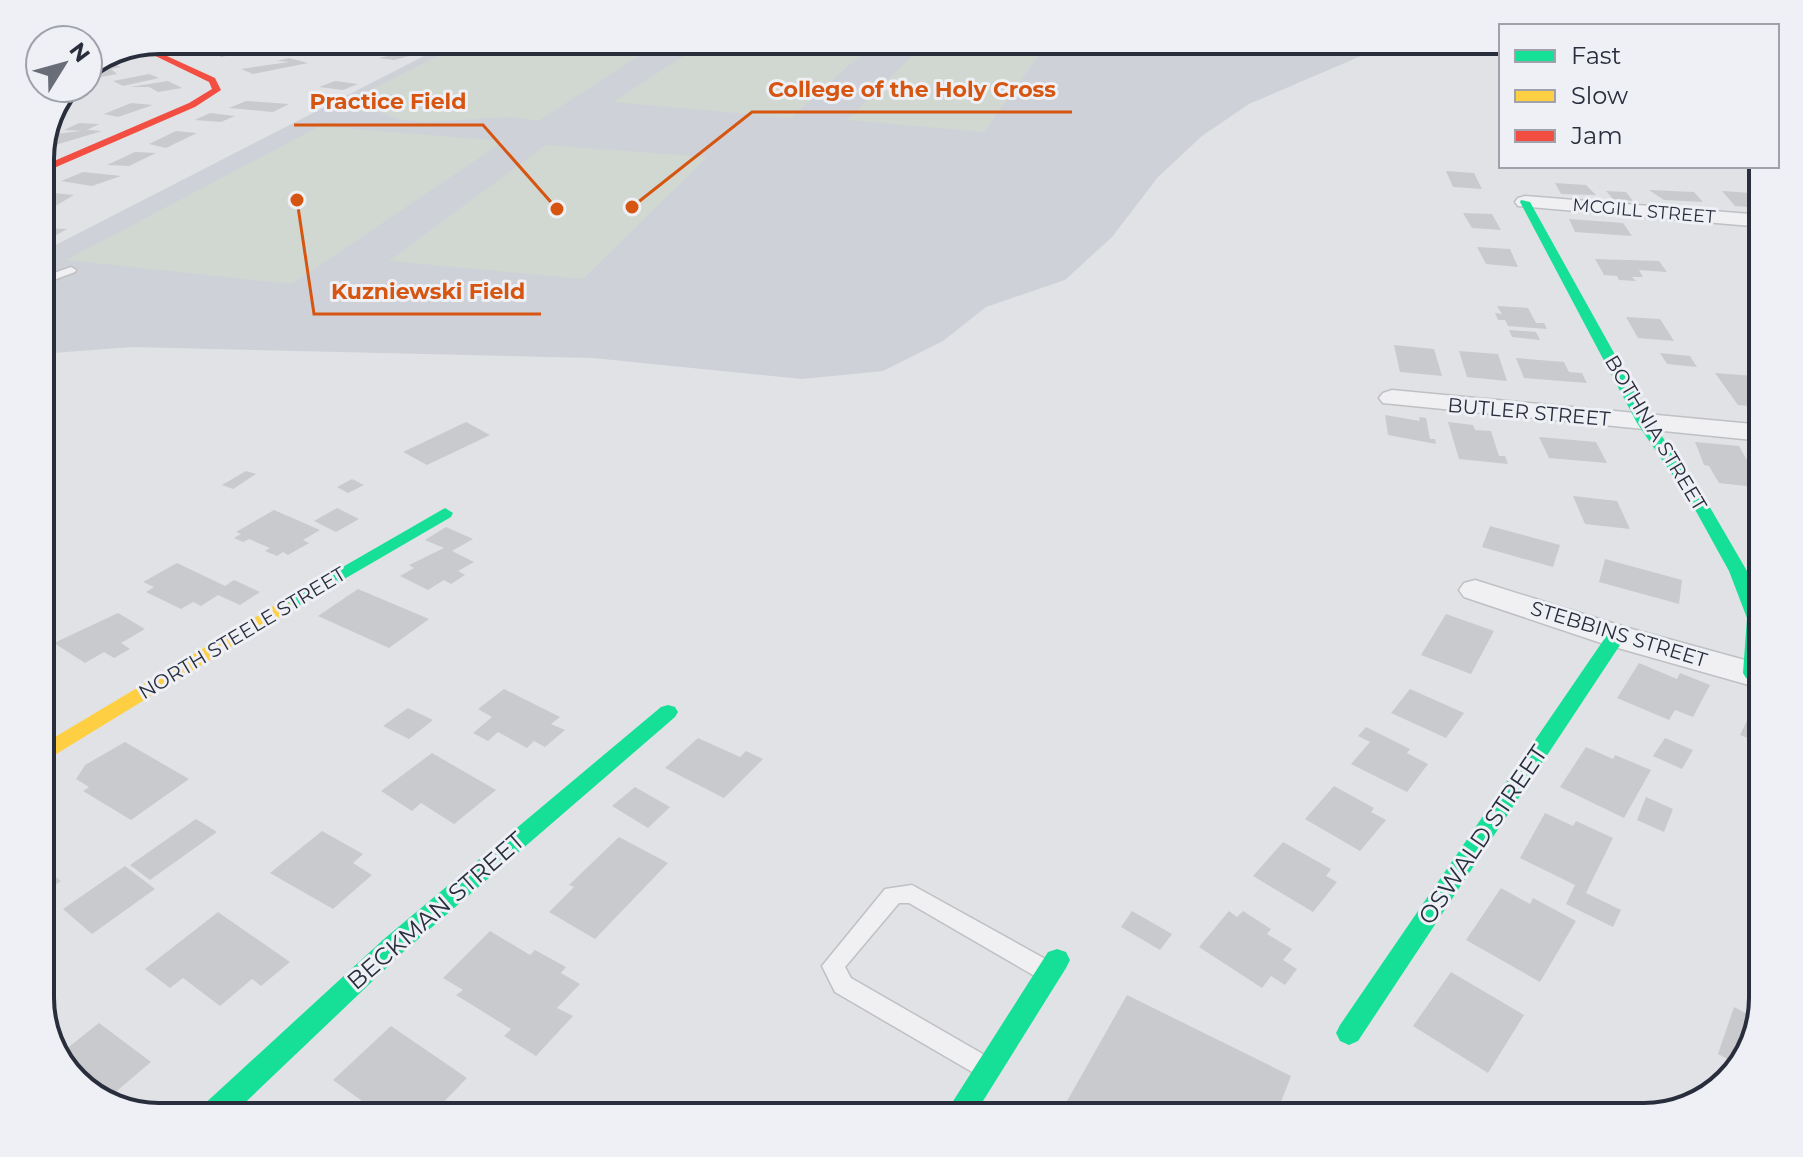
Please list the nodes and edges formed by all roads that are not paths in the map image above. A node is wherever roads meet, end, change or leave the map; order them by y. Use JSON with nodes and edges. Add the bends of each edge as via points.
{"nodes":[{"id":1,"x":157,"y":54,"type":"edge"},
{"id":2,"x":54,"y":165,"type":"edge"},
{"id":3,"x":1525,"y":202,"type":"joint"},
{"id":4,"x":1749,"y":220,"type":"edge"},
{"id":5,"x":71,"y":270,"type":"dead end"},
{"id":6,"x":54,"y":277,"type":"edge"},
{"id":7,"x":1392,"y":398,"type":"dead end"},
{"id":8,"x":1645,"y":423,"type":"junction"},
{"id":9,"x":1749,"y":432,"type":"edge"},
{"id":10,"x":445,"y":513,"type":"dead end"},
{"id":11,"x":1475,"y":590,"type":"dead end"},
{"id":12,"x":1749,"y":600,"type":"edge"},
{"id":13,"x":1616,"y":636,"type":"junction"},
{"id":14,"x":1749,"y":673,"type":"edge"},
{"id":15,"x":668,"y":712,"type":"dead end"},
{"id":16,"x":54,"y":747,"type":"edge"},
{"id":17,"x":1054,"y":966,"type":"joint"},
{"id":18,"x":1349,"y":1033,"type":"dead end"},
{"id":19,"x":987,"y":1070,"type":"junction"},
{"id":20,"x":225,"y":1103,"type":"edge"},
{"id":21,"x":966,"y":1103,"type":"edge"}],
"edges":[{"from":1,"to":2,"type":"street","via":[[212,80],[217,90]]},
{"from":3,"to":4,"type":"street","name":"MCGILL STREET"},
{"from":3,"to":8,"type":"street","name":"BOTHNIA STREET"},
{"from":5,"to":6,"type":"lane"},
{"from":7,"to":8,"type":"street","name":"BUTLER STREET"},
{"from":8,"to":9,"type":"street","name":"BUTLER STREET"},
{"from":8,"to":12,"type":"street","name":"BOTHNIA STREET","via":[[1700,504]]},
{"from":10,"to":16,"type":"street","name":"NORTH STEELE STREET"},
{"from":11,"to":13,"type":"street","name":"STEBBINS STREET"},
{"from":13,"to":14,"type":"street","name":"STEBBINS STREET"},
{"from":13,"to":18,"type":"street","name":"OSWALD STREET"},
{"from":15,"to":20,"type":"street","name":"BECKMAN STREET","via":[[393,946]]},
{"from":17,"to":19,"type":"street"},
{"from":17,"to":19,"type":"lane","via":[[912,894],[893,895],[833,966],[843,985]]},
{"from":19,"to":21,"type":"street"}]}
